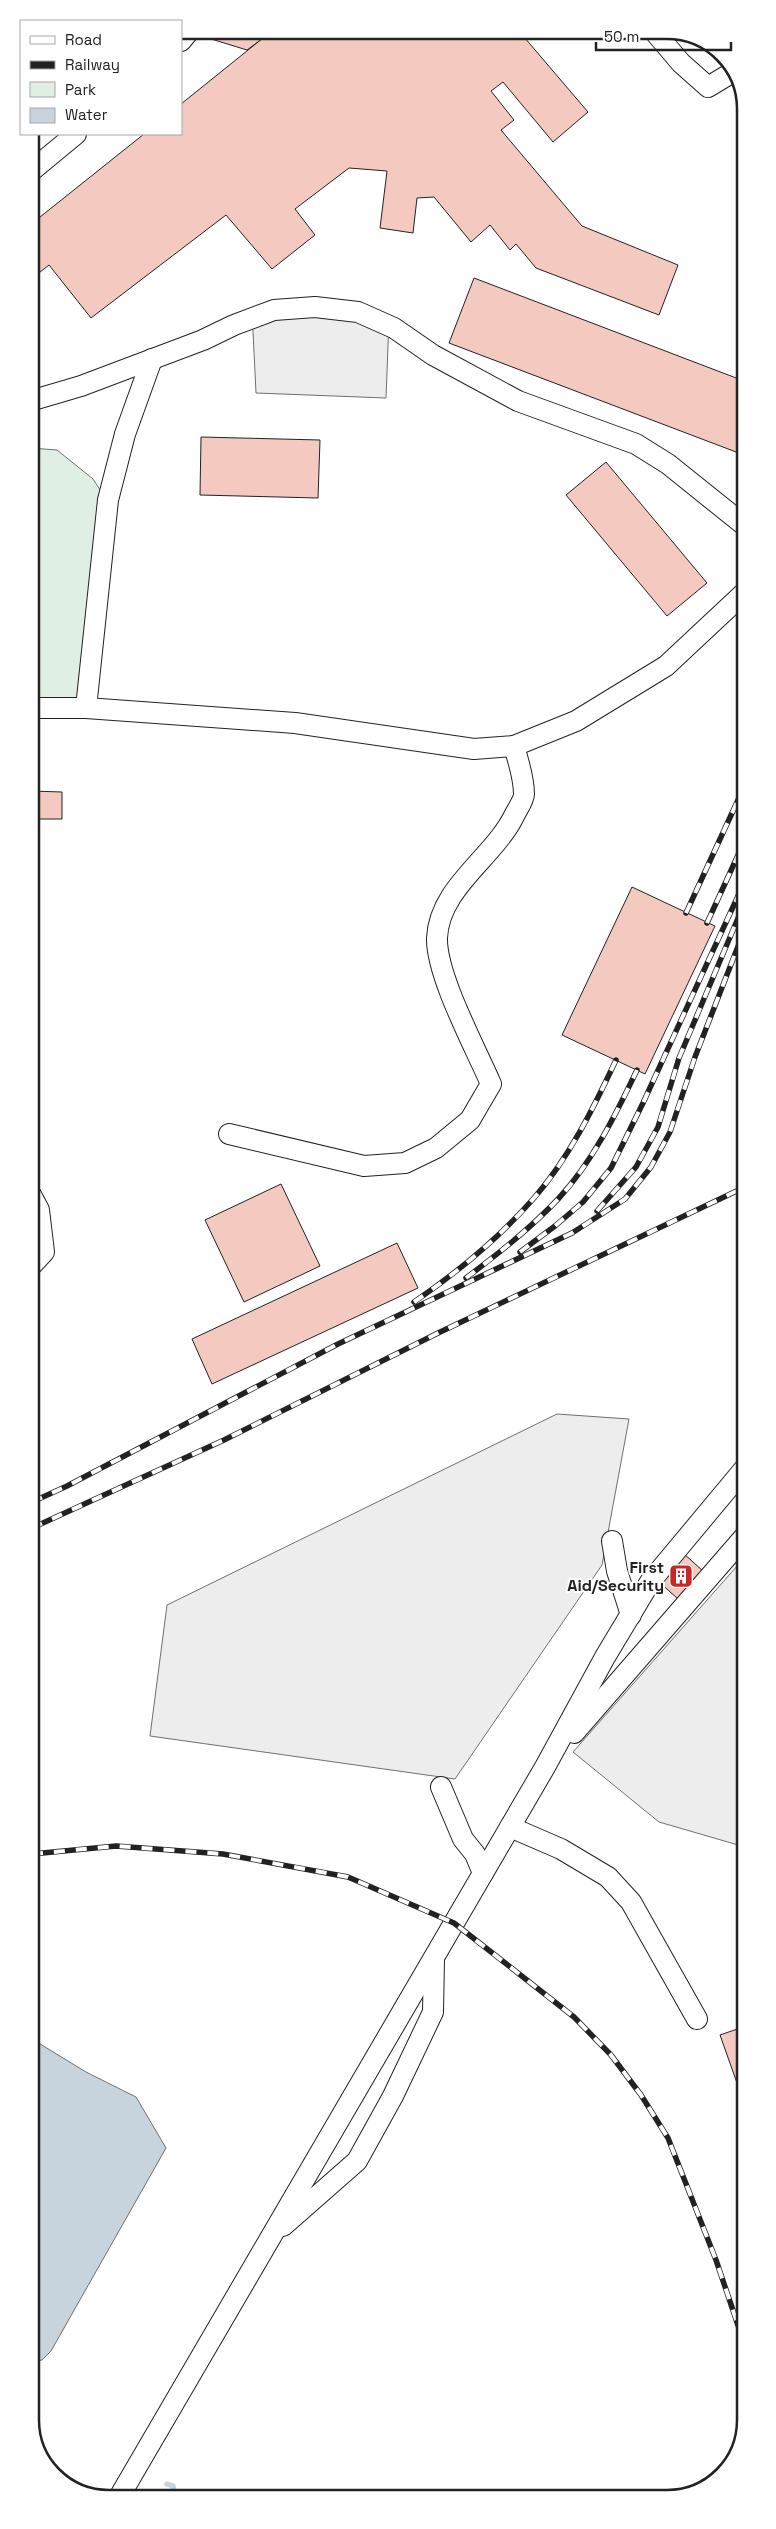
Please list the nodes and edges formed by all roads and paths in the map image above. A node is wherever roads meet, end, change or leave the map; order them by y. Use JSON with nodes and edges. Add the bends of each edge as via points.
{"nodes":[{"id":1,"x":660,"y":39,"type":"edge"},
{"id":2,"x":728,"y":75,"type":"edge"},
{"id":3,"x":75,"y":135,"type":"edge"},
{"id":4,"x":39,"y":165,"type":"edge"},
{"id":5,"x":152,"y":359,"type":"junction"},
{"id":6,"x":39,"y":398,"type":"edge"},
{"id":7,"x":737,"y":519,"type":"edge"},
{"id":8,"x":737,"y":600,"type":"edge"},
{"id":9,"x":39,"y":708,"type":"edge"},
{"id":10,"x":86,"y":708,"type":"junction"},
{"id":11,"x":514,"y":746,"type":"junction"},
{"id":12,"x":228,"y":1134,"type":"dead end"},
{"id":13,"x":39,"y":1210,"type":"edge"},
{"id":14,"x":39,"y":1257,"type":"edge"},
{"id":15,"x":737,"y":1477,"type":"edge"},
{"id":16,"x":612,"y":1541,"type":"dead end"},
{"id":17,"x":737,"y":1545,"type":"edge"},
{"id":18,"x":631,"y":1614,"type":"junction"},
{"id":19,"x":545,"y":1767,"type":"junction"},
{"id":20,"x":440,"y":1788,"type":"dead end"},
{"id":21,"x":510,"y":1827,"type":"junction"},
{"id":22,"x":483,"y":1873,"type":"junction"},
{"id":23,"x":434,"y":1957,"type":"junction"},
{"id":24,"x":697,"y":2019,"type":"dead end"},
{"id":25,"x":271,"y":2237,"type":"junction"},
{"id":26,"x":123,"y":2490,"type":"edge"}],
"edges":[{"from":1,"to":2,"type":"street","via":[[708,87]]},
{"from":3,"to":4,"type":"street"},
{"from":5,"to":6,"type":"street","via":[[81,386]]},
{"from":5,"to":7,"type":"street","via":[[274,310],[315,307],[358,312],[394,328],[442,360],[518,401],[636,444],[668,464]]},
{"from":5,"to":10,"type":"street","via":[[108,500]]},
{"from":8,"to":11,"type":"street","via":[[666,666],[576,721]]},
{"from":9,"to":10,"type":"street"},
{"from":10,"to":11,"type":"street","via":[[295,723],[474,749]]},
{"from":11,"to":12,"type":"street","via":[[523,777],[524,796],[507,831],[454,892],[437,938],[445,979],[491,1084],[470,1120],[436,1148],[405,1163],[364,1166]]},
{"from":13,"to":14,"type":"street","via":[[44,1252]]},
{"from":15,"to":18,"type":"street","via":[[674,1551]]},
{"from":16,"to":18,"type":"street","via":[[617,1571]]},
{"from":17,"to":19,"type":"street"},
{"from":18,"to":19,"type":"street"},
{"from":19,"to":21,"type":"street"},
{"from":20,"to":22,"type":"street"},
{"from":21,"to":22,"type":"street"},
{"from":21,"to":24,"type":"street","via":[[561,1849],[608,1877],[631,1902]]},
{"from":22,"to":23,"type":"street"},
{"from":23,"to":25,"type":"street"},
{"from":23,"to":25,"type":"street","via":[[433,2012],[393,2096],[357,2161]]},
{"from":25,"to":26,"type":"street"}]}
